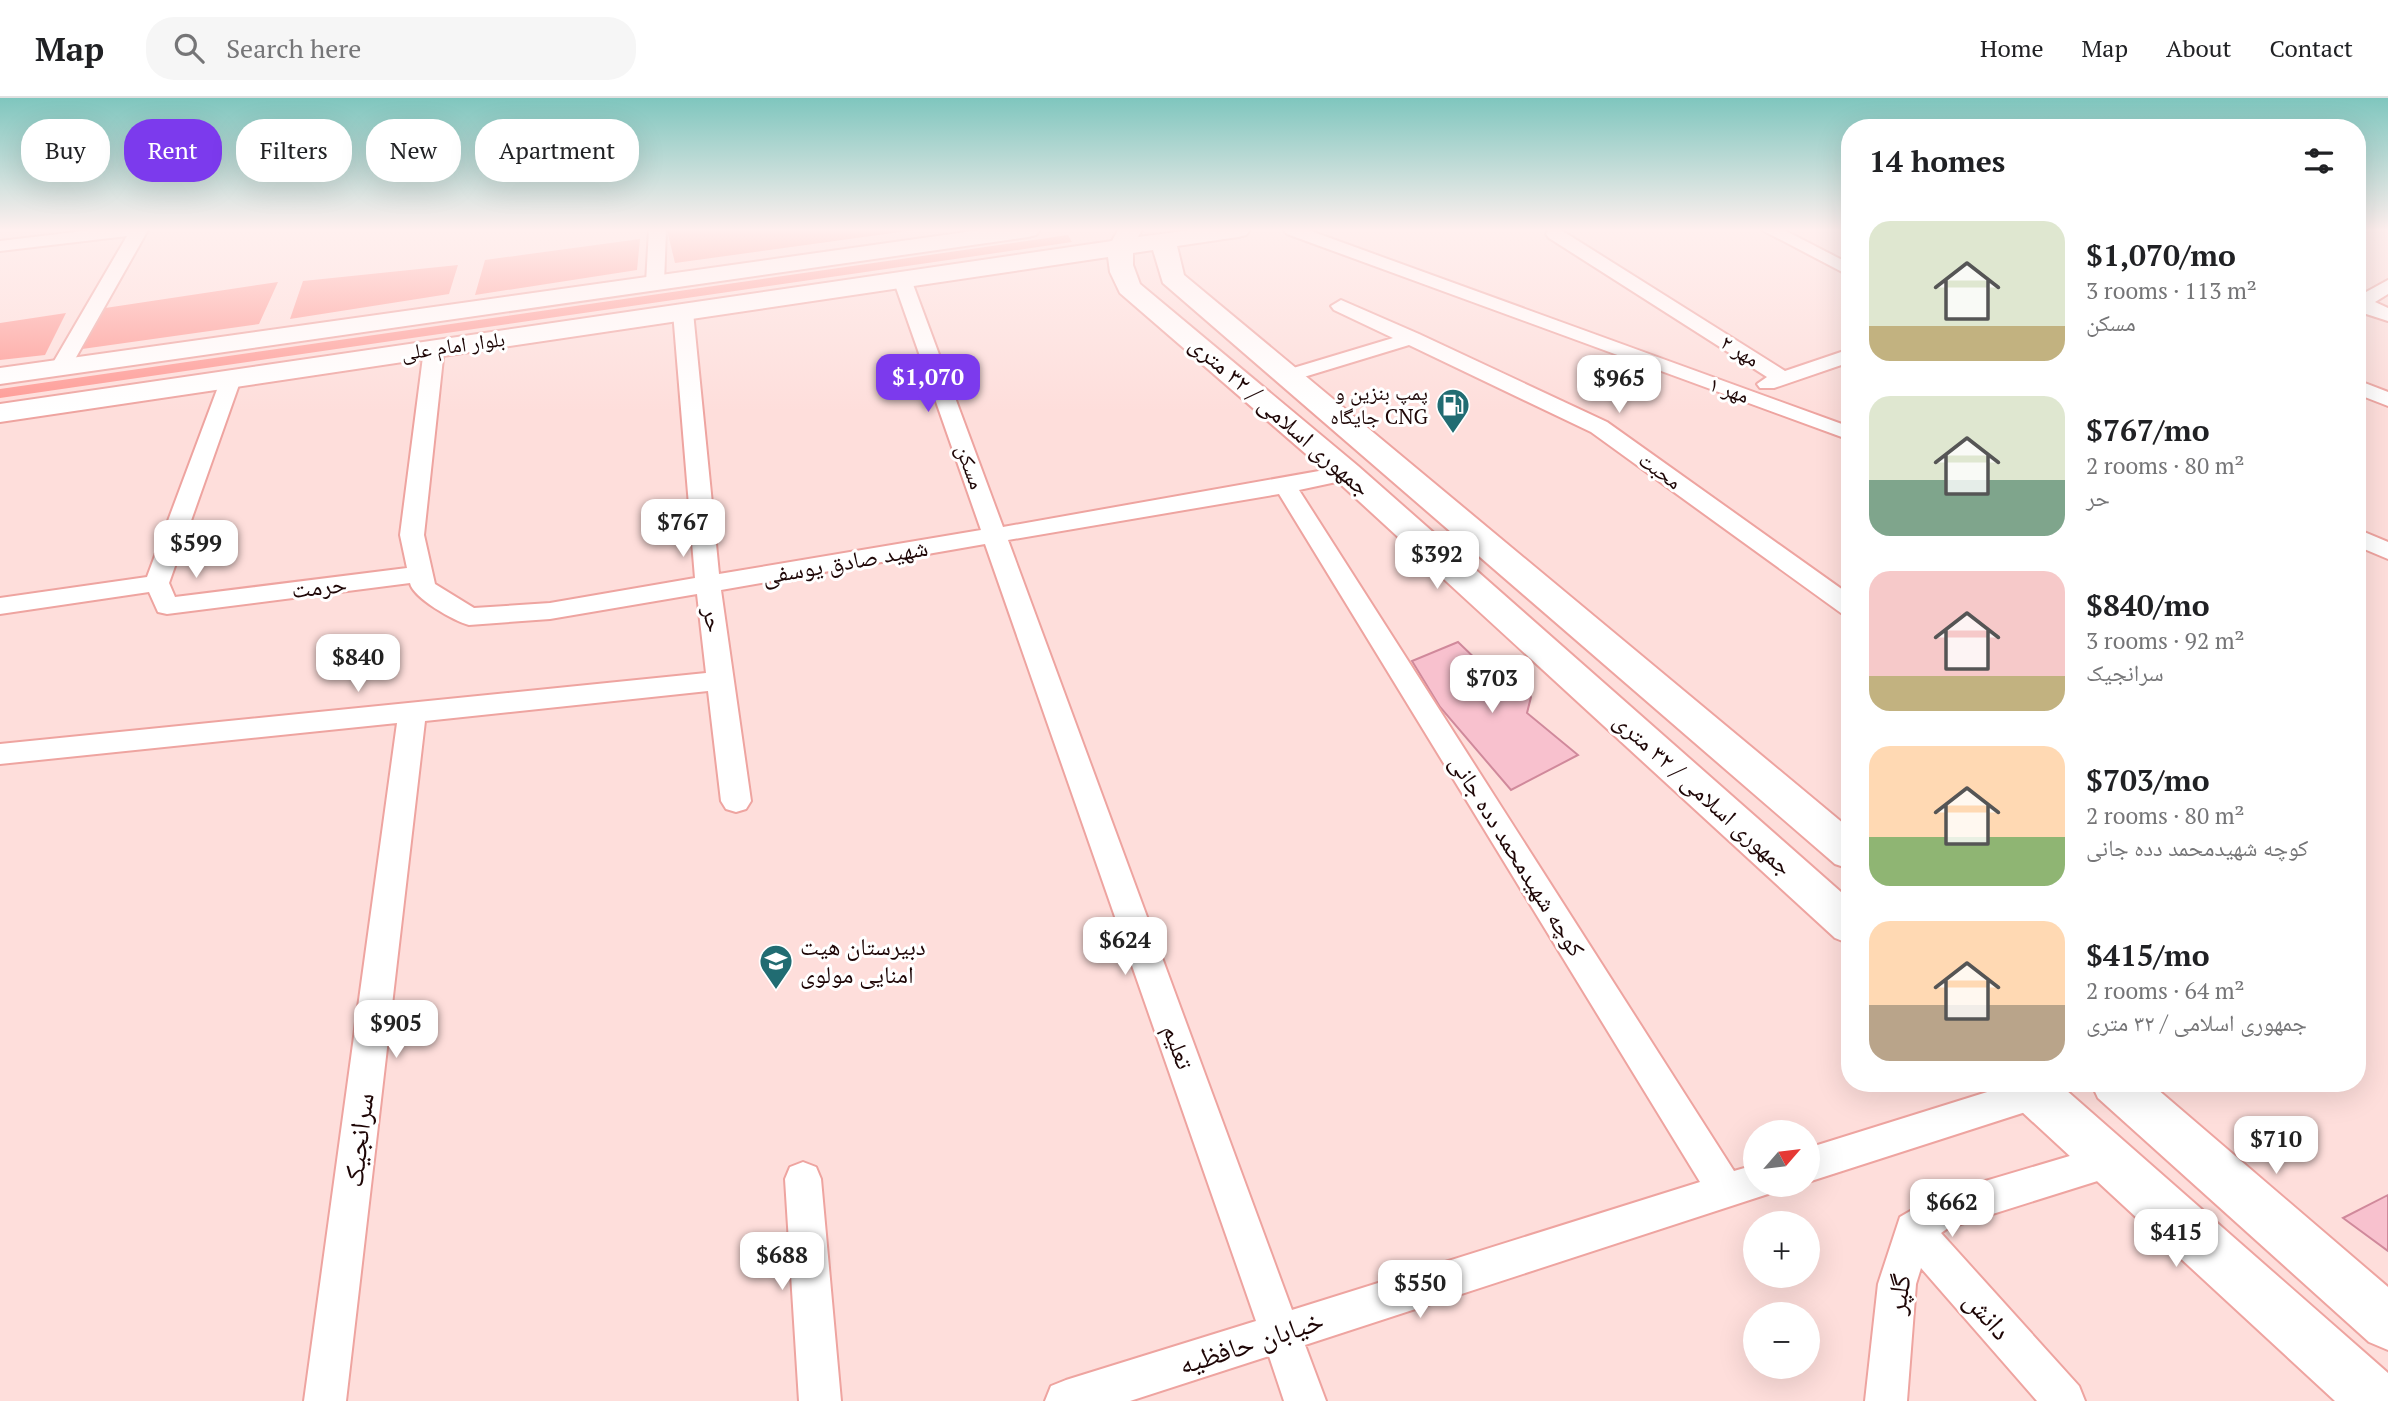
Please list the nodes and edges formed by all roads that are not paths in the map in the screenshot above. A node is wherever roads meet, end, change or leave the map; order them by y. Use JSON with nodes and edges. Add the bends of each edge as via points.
{"nodes":[{"id":1,"x":104,"y":291,"type":"edge"},
{"id":2,"x":600,"y":291,"type":"edge"},
{"id":3,"x":824,"y":291,"type":"edge"},
{"id":4,"x":906,"y":291,"type":"edge"},
{"id":5,"x":1132,"y":291,"type":"edge"},
{"id":6,"x":1187,"y":291,"type":"edge"},
{"id":7,"x":1459,"y":291,"type":"edge"},
{"id":8,"x":1645,"y":291,"type":"edge"},
{"id":9,"x":1340,"y":306,"type":"dead end"},
{"id":10,"x":2366,"y":307,"type":"edge"},
{"id":11,"x":683,"y":312,"type":"junction"},
{"id":12,"x":2388,"y":315,"type":"edge"},
{"id":13,"x":1412,"y":338,"type":"junction"},
{"id":14,"x":434,"y":349,"type":"junction"},
{"id":15,"x":1841,"y":358,"type":"edge"},
{"id":16,"x":60,"y":368,"type":"junction"},
{"id":17,"x":0,"y":376,"type":"edge"},
{"id":18,"x":1287,"y":376,"type":"junction"},
{"id":19,"x":1783,"y":378,"type":"junction"},
{"id":20,"x":231,"y":379,"type":"junction"},
{"id":21,"x":2366,"y":390,"type":"edge"},
{"id":22,"x":1740,"y":394,"type":"junction"},
{"id":23,"x":2388,"y":400,"type":"edge"},
{"id":24,"x":0,"y":413,"type":"edge"},
{"id":25,"x":1841,"y":431,"type":"edge"},
{"id":26,"x":1347,"y":473,"type":"junction"},
{"id":27,"x":1285,"y":486,"type":"junction"},
{"id":28,"x":994,"y":535,"type":"junction"},
{"id":29,"x":2366,"y":541,"type":"edge"},
{"id":30,"x":2388,"y":552,"type":"edge"},
{"id":31,"x":420,"y":575,"type":"junction"},
{"id":32,"x":157,"y":583,"type":"junction"},
{"id":33,"x":708,"y":586,"type":"junction"},
{"id":34,"x":1841,"y":601,"type":"edge"},
{"id":35,"x":0,"y":606,"type":"edge"},
{"id":36,"x":721,"y":681,"type":"junction"},
{"id":37,"x":412,"y":712,"type":"junction"},
{"id":38,"x":0,"y":754,"type":"edge"},
{"id":39,"x":736,"y":801,"type":"dead end"},
{"id":40,"x":1841,"y":845,"type":"edge"},
{"id":41,"x":1841,"y":918,"type":"edge"},
{"id":42,"x":2018,"y":1092,"type":"edge"},
{"id":43,"x":2034,"y":1092,"type":"edge"},
{"id":44,"x":2125,"y":1092,"type":"edge"},
{"id":45,"x":1820,"y":1161,"type":"edge"},
{"id":46,"x":2110,"y":1161,"type":"junction"},
{"id":47,"x":803,"y":1179,"type":"dead end"},
{"id":48,"x":1741,"y":1186,"type":"edge"},
{"id":49,"x":1913,"y":1230,"type":"junction"},
{"id":50,"x":2388,"y":1323,"type":"edge"},
{"id":51,"x":1281,"y":1333,"type":"junction"},
{"id":52,"x":325,"y":1401,"type":"edge"},
{"id":53,"x":820,"y":1401,"type":"edge"},
{"id":54,"x":1066,"y":1401,"type":"edge"},
{"id":55,"x":1305,"y":1401,"type":"edge"},
{"id":56,"x":1886,"y":1401,"type":"edge"},
{"id":57,"x":2064,"y":1401,"type":"edge"},
{"id":58,"x":2377,"y":1401,"type":"edge"}],
"edges":[{"from":1,"to":16,"type":"street"},
{"from":2,"to":16,"type":"street","name":"بلوار امام علی"},
{"from":3,"to":11,"type":"street","name":"بلوار امام علی"},
{"from":4,"to":28,"type":"street","name":"مسکن"},
{"from":5,"to":26,"type":"street","name":"جمهوری اسلامی / ۳۲ متری"},
{"from":6,"to":18,"type":"street","name":"جمهوری اسلامی / ۳۲ متری"},
{"from":7,"to":22,"type":"street","name":"مهر ۱"},
{"from":8,"to":19,"type":"street","name":"مهر ۲"},
{"from":9,"to":13,"type":"street","name":"محبت"},
{"from":10,"to":12,"type":"street"},
{"from":11,"to":14,"type":"street","name":"بلوار امام علی"},
{"from":11,"to":33,"type":"street","name":"حر"},
{"from":13,"to":18,"type":"street"},
{"from":13,"to":34,"type":"street","name":"محبت","via":[[1599,427]]},
{"from":14,"to":20,"type":"street","name":"بلوار امام علی"},
{"from":14,"to":31,"type":"street","name":"شهید صادق یوسفی","via":[[412,535]]},
{"from":15,"to":19,"type":"street"},
{"from":16,"to":17,"type":"street","name":"بلوار امام علی"},
{"from":18,"to":40,"type":"street","name":"جمهوری اسلامی / ۳۲ متری"},
{"from":19,"to":22,"type":"street"},
{"from":20,"to":24,"type":"street","name":"بلوار امام علی"},
{"from":20,"to":32,"type":"street"},
{"from":21,"to":23,"type":"street"},
{"from":22,"to":25,"type":"street","name":"مهر ۱"},
{"from":26,"to":27,"type":"street","name":"شهید صادق یوسفی"},
{"from":26,"to":41,"type":"street","name":"جمهوری اسلامی / ۳۲ متری"},
{"from":27,"to":28,"type":"street","name":"شهید صادق یوسفی"},
{"from":27,"to":48,"type":"street","name":"کوچه شهیدمحمد دده جانی"},
{"from":28,"to":33,"type":"street","name":"شهید صادق یوسفی"},
{"from":28,"to":51,"type":"street","name":"تعلیم"},
{"from":29,"to":30,"type":"street"},
{"from":31,"to":32,"type":"street","name":"حرمت","via":[[167,606]]},
{"from":31,"to":33,"type":"street","name":"شهید صادق یوسفی","via":[[423,588],[469,617],[550,611]]},
{"from":32,"to":35,"type":"street"},
{"from":33,"to":36,"type":"street","name":"حر"},
{"from":36,"to":37,"type":"street"},
{"from":36,"to":39,"type":"street","name":"حر"},
{"from":37,"to":38,"type":"street"},
{"from":37,"to":52,"type":"street","name":"سرانجیک"},
{"from":42,"to":45,"type":"street"},
{"from":43,"to":46,"type":"street"},
{"from":44,"to":50,"type":"street"},
{"from":46,"to":49,"type":"street","via":[[1938,1213]]},
{"from":46,"to":58,"type":"street"},
{"from":47,"to":53,"type":"street"},
{"from":48,"to":51,"type":"street","name":"خیابان حافظیه"},
{"from":49,"to":56,"type":"street","name":"گلپر","via":[[1897,1284]]},
{"from":49,"to":57,"type":"street","name":"دانش"},
{"from":51,"to":54,"type":"street","name":"خیابان حافظیه"},
{"from":51,"to":55,"type":"street","name":"تعلیم"}]}
